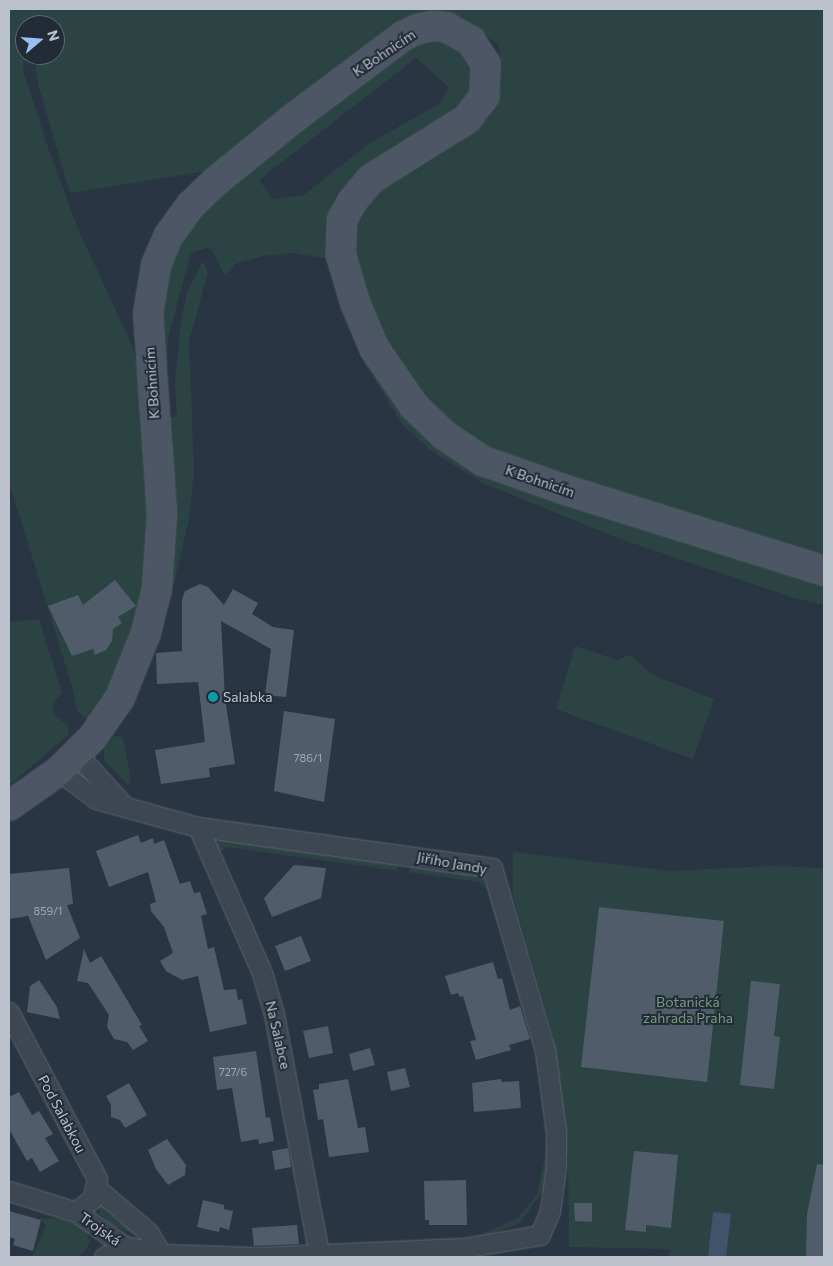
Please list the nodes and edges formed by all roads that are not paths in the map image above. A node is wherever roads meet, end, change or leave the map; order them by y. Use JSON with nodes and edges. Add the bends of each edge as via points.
{"nodes":[{"id":1,"x":824,"y":571,"type":"edge"},
{"id":2,"x":69,"y":763,"type":"junction"},
{"id":3,"x":9,"y":806,"type":"edge"},
{"id":4,"x":198,"y":827,"type":"junction"},
{"id":5,"x":9,"y":1012,"type":"edge"},
{"id":6,"x":95,"y":1187,"type":"junction"},
{"id":7,"x":9,"y":1191,"type":"edge"},
{"id":8,"x":550,"y":1211,"type":"joint"},
{"id":9,"x":76,"y":1212,"type":"junction"},
{"id":10,"x":124,"y":1246,"type":"junction"},
{"id":11,"x":161,"y":1254,"type":"junction"},
{"id":12,"x":319,"y":1255,"type":"junction"},
{"id":13,"x":104,"y":1257,"type":"edge"},
{"id":14,"x":255,"y":1257,"type":"edge"}],
"edges":[{"from":1,"to":2,"type":"street","name":"K Bohnicím","via":[[483,461],[444,435],[414,406],[374,348],[355,304],[341,255],[342,220],[371,179],[467,119],[484,97],[487,77],[480,53],[471,40],[458,32],[432,26],[403,36],[295,117],[215,182],[191,205],[169,235],[156,265],[148,312],[162,514],[157,588],[146,632],[120,698]]},
{"from":2,"to":3,"type":"street","name":"K Bohnicím"},
{"from":2,"to":4,"type":"street","name":"Jiřího Jandy","via":[[126,808]]},
{"from":4,"to":8,"type":"street","name":"Jiřího Jandy","via":[[492,868],[545,1050],[556,1132],[556,1167]]},
{"from":4,"to":12,"type":"street","name":"Na Salabce","via":[[262,973],[274,1014]]},
{"from":5,"to":6,"type":"street","name":"Pod Salabkou","via":[[97,1178]]},
{"from":6,"to":9,"type":"street","via":[[93,1198]]},
{"from":6,"to":11,"type":"street","via":[[148,1232]]},
{"from":7,"to":9,"type":"street","name":"Trojská"},
{"from":8,"to":12,"type":"street","name":"Trojská","via":[[540,1235],[463,1248]]},
{"from":9,"to":10,"type":"street","name":"Trojská"},
{"from":10,"to":11,"type":"street","name":"Trojská"},
{"from":10,"to":13,"type":"street"},
{"from":11,"to":14,"type":"street","name":"Trojská"},
{"from":12,"to":14,"type":"street","name":"Trojská"}]}
